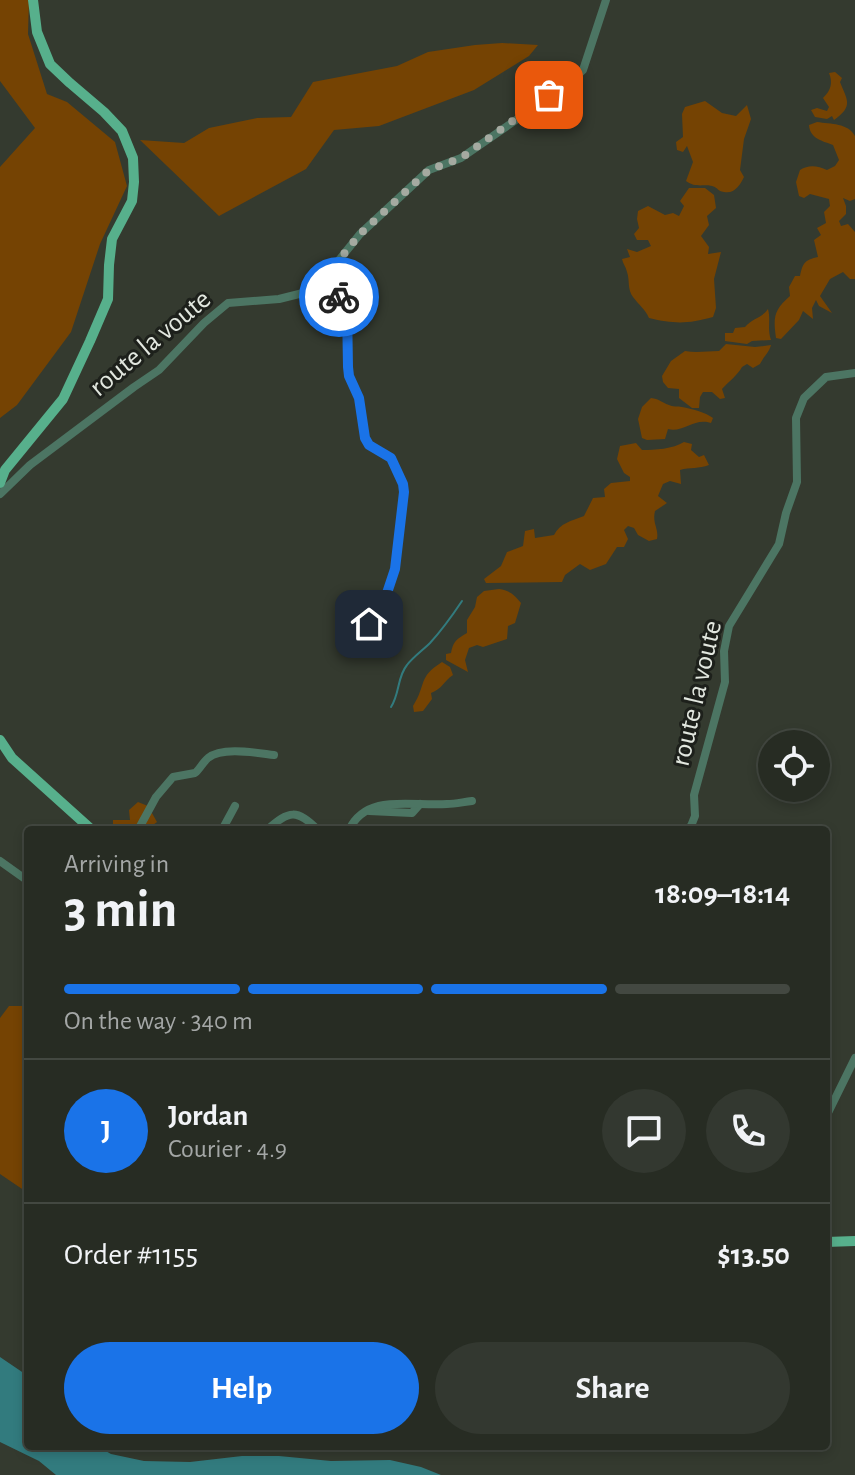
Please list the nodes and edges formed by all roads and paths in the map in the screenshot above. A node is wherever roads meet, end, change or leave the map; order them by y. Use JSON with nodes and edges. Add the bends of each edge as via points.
{"nodes":[{"id":1,"x":33,"y":0,"type":"edge"},
{"id":2,"x":606,"y":0,"type":"edge"},
{"id":3,"x":323,"y":280,"type":"junction"},
{"id":4,"x":855,"y":373,"type":"edge"},
{"id":5,"x":3,"y":472,"type":"edge"},
{"id":6,"x":0,"y":483,"type":"edge"},
{"id":7,"x":0,"y":494,"type":"edge"},
{"id":8,"x":369,"y":624,"type":"dead end"},
{"id":9,"x":0,"y":740,"type":"edge"},
{"id":10,"x":274,"y":755,"type":"dead end"},
{"id":11,"x":472,"y":801,"type":"dead end"},
{"id":12,"x":235,"y":806,"type":"dead end"},
{"id":13,"x":88,"y":826,"type":"edge"},
{"id":14,"x":140,"y":826,"type":"edge"},
{"id":15,"x":224,"y":826,"type":"edge"},
{"id":16,"x":271,"y":826,"type":"edge"},
{"id":17,"x":314,"y":826,"type":"edge"},
{"id":18,"x":352,"y":826,"type":"edge"},
{"id":19,"x":691,"y":826,"type":"edge"},
{"id":20,"x":0,"y":861,"type":"edge"},
{"id":21,"x":24,"y":878,"type":"edge"},
{"id":22,"x":855,"y":1058,"type":"edge"},
{"id":23,"x":830,"y":1109,"type":"edge"},
{"id":24,"x":855,"y":1241,"type":"edge"},
{"id":25,"x":830,"y":1242,"type":"edge"}],
"edges":[{"from":1,"to":5,"type":"main road","via":[[37,32],[50,64],[122,131],[133,158],[134,182],[132,201],[112,239],[108,299],[96,327],[63,399]]},
{"from":2,"to":3,"type":"street","name":"route la voute","via":[[583,70],[461,158],[429,170],[360,234]]},
{"from":3,"to":7,"type":"street","name":"route la voute","via":[[303,293],[279,299],[228,303],[159,370],[30,465]]},
{"from":3,"to":8,"type":"street","via":[[347,308],[349,376],[359,398],[365,438],[391,458],[403,484],[395,569],[384,602]]},
{"from":4,"to":19,"type":"street","name":"route la voute","via":[[826,377],[804,398],[796,418],[797,482],[779,544],[729,626],[725,682],[694,795]]},
{"from":5,"to":6,"type":"main road"},
{"from":9,"to":13,"type":"main road","via":[[12,758]]},
{"from":10,"to":14,"type":"street","via":[[225,752],[208,757],[195,773],[173,777]]},
{"from":11,"to":18,"type":"street","via":[[378,805]]},
{"from":12,"to":15,"type":"street"},
{"from":16,"to":17,"type":"street","via":[[286,815],[298,815]]},
{"from":20,"to":21,"type":"street"},
{"from":22,"to":23,"type":"street"},
{"from":24,"to":25,"type":"main road"}]}
